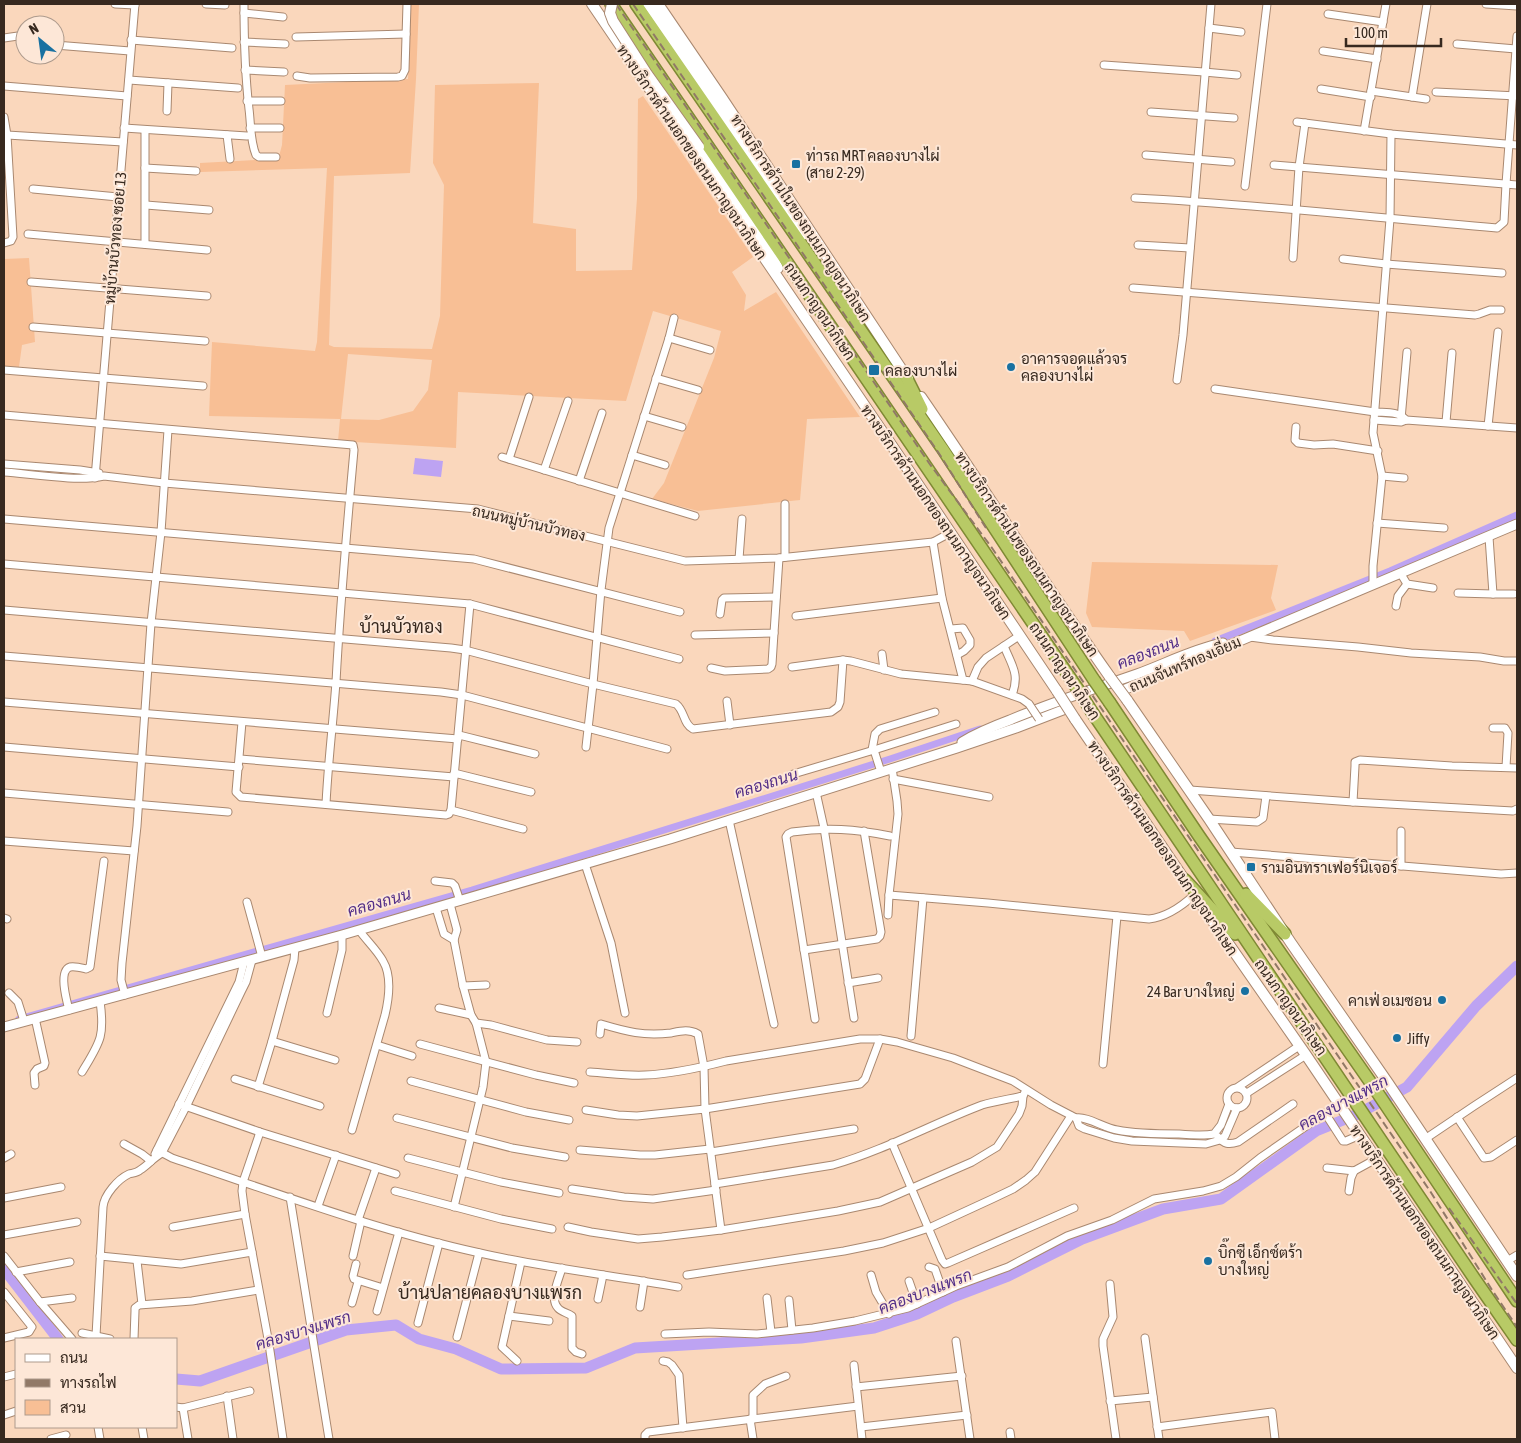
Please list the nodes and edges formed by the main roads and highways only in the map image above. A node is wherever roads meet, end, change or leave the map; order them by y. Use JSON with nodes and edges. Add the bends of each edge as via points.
{"nodes":[{"id":1,"x":592,"y":4,"type":"edge"},
{"id":2,"x":612,"y":4,"type":"edge"},
{"id":3,"x":636,"y":4,"type":"edge"},
{"id":4,"x":648,"y":4,"type":"edge"},
{"id":5,"x":658,"y":4,"type":"edge"},
{"id":6,"x":854,"y":299,"type":"junction"},
{"id":7,"x":810,"y":325,"type":"junction"},
{"id":8,"x":904,"y":373,"type":"junction"},
{"id":9,"x":942,"y":448,"type":"junction"},
{"id":10,"x":1222,"y":869,"type":"junction"},
{"id":11,"x":1185,"y":880,"type":"junction"},
{"id":12,"x":1285,"y":934,"type":"junction"},
{"id":13,"x":1260,"y":961,"type":"junction"},
{"id":14,"x":1517,"y":1276,"type":"edge"},
{"id":15,"x":1517,"y":1302,"type":"edge"},
{"id":16,"x":1517,"y":1340,"type":"edge"},
{"id":17,"x":1517,"y":1368,"type":"edge"}],
"edges":[{"from":1,"to":7,"type":"main road","name":"ทางบริการด้านนอกของถนนกาญจนาภิเษก"},
{"from":2,"to":7,"type":"main road","bridge":true,"via":[[610,13],[613,21],[762,238]]},
{"from":2,"to":13,"type":"highway","name":"ถนนกาญจนาภิเษก","bridge":true},
{"from":3,"to":9,"type":"highway","name":"ถนนกาญจนาภิเษก"},
{"from":4,"to":6,"type":"main road","via":[[793,219]]},
{"from":5,"to":6,"type":"main road","name":"ทางบริการด้านในของถนนกาญจนาภิเษก"},
{"from":6,"to":8,"type":"main road","name":"ทางบริการด้านในของถนนกาญจนาภิเษก"},
{"from":7,"to":11,"type":"main road","name":"ทางบริการด้านนอกของถนนกาญจนาภิเษก","bridge":true},
{"from":8,"to":9,"type":"highway"},
{"from":8,"to":12,"type":"main road","name":"ทางบริการด้านในของถนนกาญจนาภิเษก","bridge":true},
{"from":9,"to":10,"type":"highway","name":"ถนนกาญจนาภิเษก","bridge":true},
{"from":10,"to":12,"type":"highway"},
{"from":10,"to":15,"type":"highway","name":"ถนนกาญจนาภิเษก","via":[[1374,1086]]},
{"from":11,"to":13,"type":"highway"},
{"from":11,"to":17,"type":"main road","name":"ทางบริการด้านนอกของถนนกาญจนาภิเษก"},
{"from":12,"to":14,"type":"main road","name":"ทางบริการด้านในของถนนกาญจนาภิเษก"},
{"from":13,"to":16,"type":"highway","name":"ถนนกาญจนาภิเษก"}]}
